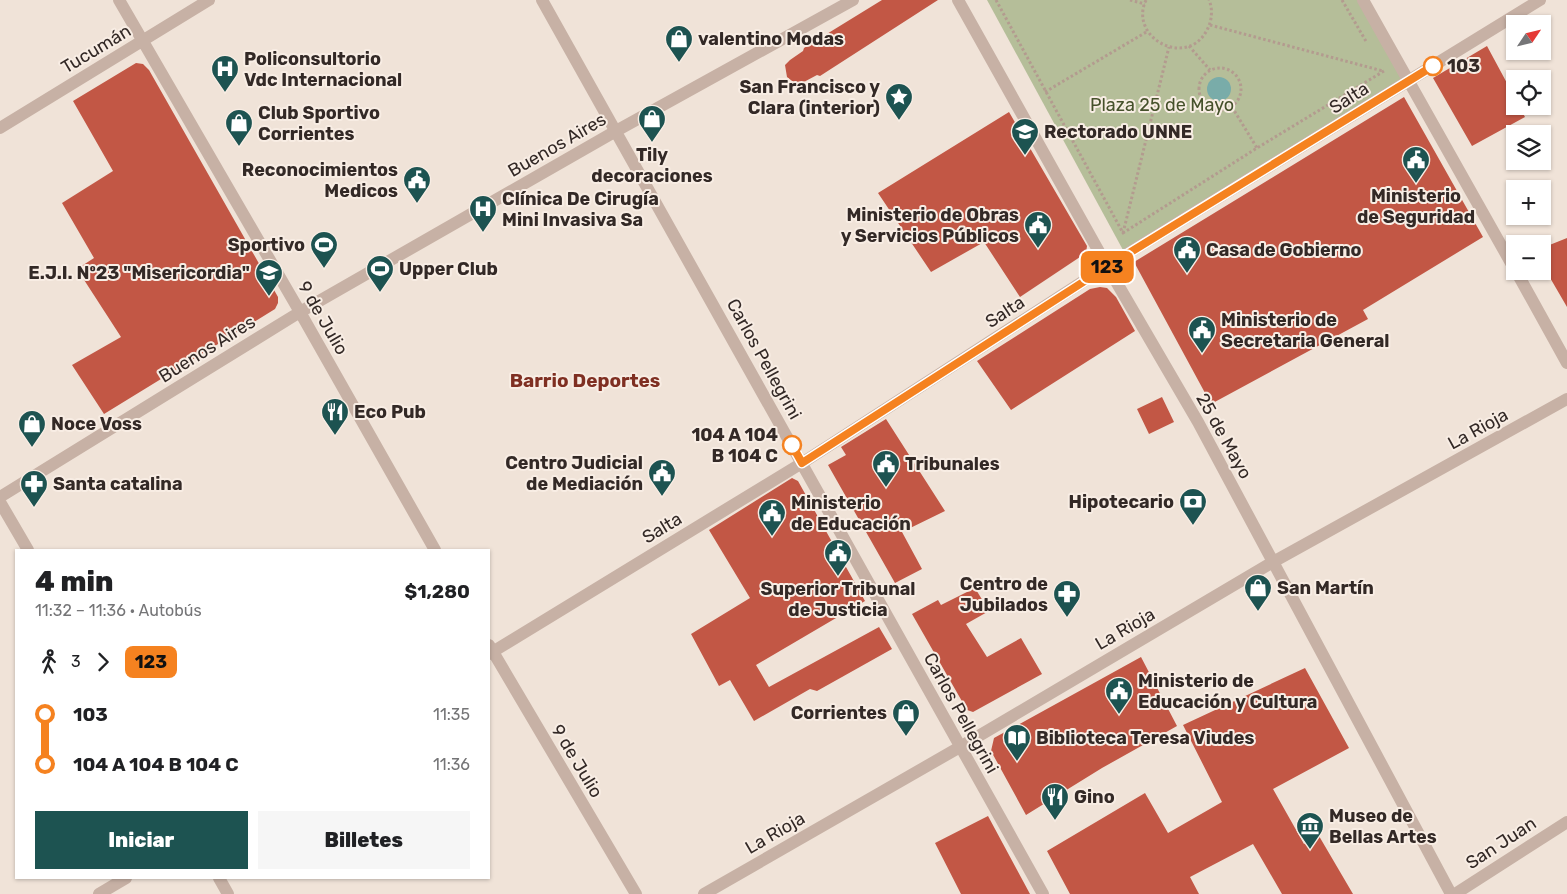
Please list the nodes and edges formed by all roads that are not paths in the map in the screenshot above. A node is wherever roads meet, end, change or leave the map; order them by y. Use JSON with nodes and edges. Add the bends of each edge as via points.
{"nodes":[{"id":1,"x":119,"y":0,"type":"edge"},
{"id":2,"x":209,"y":0,"type":"edge"},
{"id":3,"x":542,"y":0,"type":"edge"},
{"id":4,"x":853,"y":0,"type":"edge"},
{"id":5,"x":958,"y":0,"type":"edge"},
{"id":6,"x":1363,"y":0,"type":"edge"},
{"id":7,"x":1540,"y":0,"type":"edge"},
{"id":8,"x":142,"y":41,"type":"junction"},
{"id":9,"x":1410,"y":81,"type":"junction"},
{"id":10,"x":0,"y":128,"type":"edge"},
{"id":11,"x":616,"y":131,"type":"junction"},
{"id":12,"x":1506,"y":255,"type":"edge"},
{"id":13,"x":1108,"y":266,"type":"junction"},
{"id":14,"x":1520,"y":280,"type":"edge"},
{"id":15,"x":300,"y":312,"type":"junction"},
{"id":16,"x":1567,"y":363,"type":"edge"},
{"id":17,"x":1567,"y":399,"type":"edge"},
{"id":18,"x":802,"y":463,"type":"junction"},
{"id":19,"x":0,"y":498,"type":"edge"},
{"id":20,"x":0,"y":502,"type":"edge"},
{"id":21,"x":27,"y":549,"type":"edge"},
{"id":22,"x":434,"y":549,"type":"edge"},
{"id":23,"x":1273,"y":562,"type":"junction"},
{"id":24,"x":490,"y":650,"type":"edge"},
{"id":25,"x":960,"y":747,"type":"junction"},
{"id":26,"x":1567,"y":822,"type":"edge"},
{"id":27,"x":124,"y":879,"type":"edge"},
{"id":28,"x":220,"y":879,"type":"edge"},
{"id":29,"x":99,"y":894,"type":"edge"},
{"id":30,"x":228,"y":894,"type":"edge"},
{"id":31,"x":636,"y":894,"type":"edge"},
{"id":32,"x":704,"y":894,"type":"edge"},
{"id":33,"x":1043,"y":894,"type":"edge"},
{"id":34,"x":1453,"y":894,"type":"edge"}],
"edges":[{"from":1,"to":8,"type":"street","name":"9 de Julio"},
{"from":2,"to":8,"type":"street","name":"Tucumán"},
{"from":3,"to":11,"type":"street","name":"Carlos Pellegrini"},
{"from":4,"to":11,"type":"street","name":"Buenos Aires"},
{"from":5,"to":13,"type":"street","name":"25 de Mayo"},
{"from":6,"to":9,"type":"street"},
{"from":7,"to":9,"type":"street","name":"Salta"},
{"from":8,"to":10,"type":"street","name":"Tucumán"},
{"from":8,"to":15,"type":"street","name":"9 de Julio"},
{"from":9,"to":12,"type":"street"},
{"from":9,"to":13,"type":"street","name":"Salta"},
{"from":11,"to":15,"type":"street","name":"Buenos Aires"},
{"from":11,"to":18,"type":"street","name":"Carlos Pellegrini"},
{"from":13,"to":18,"type":"street","name":"Salta"},
{"from":13,"to":23,"type":"street","name":"25 de Mayo","via":[[1198,422]]},
{"from":14,"to":16,"type":"street"},
{"from":15,"to":19,"type":"street","name":"Buenos Aires"},
{"from":15,"to":22,"type":"street","name":"9 de Julio"},
{"from":17,"to":23,"type":"street","name":"La Rioja"},
{"from":18,"to":24,"type":"street","name":"Salta"},
{"from":18,"to":25,"type":"street","name":"Carlos Pellegrini"},
{"from":20,"to":21,"type":"street"},
{"from":23,"to":25,"type":"street","name":"La Rioja"},
{"from":23,"to":34,"type":"street","name":"25 de Mayo"},
{"from":24,"to":31,"type":"street","name":"9 de Julio"},
{"from":25,"to":32,"type":"street","name":"La Rioja"},
{"from":25,"to":33,"type":"street","name":"Carlos Pellegrini"},
{"from":26,"to":34,"type":"street","name":"San Juan"},
{"from":27,"to":29,"type":"street"},
{"from":28,"to":30,"type":"street"}]}
